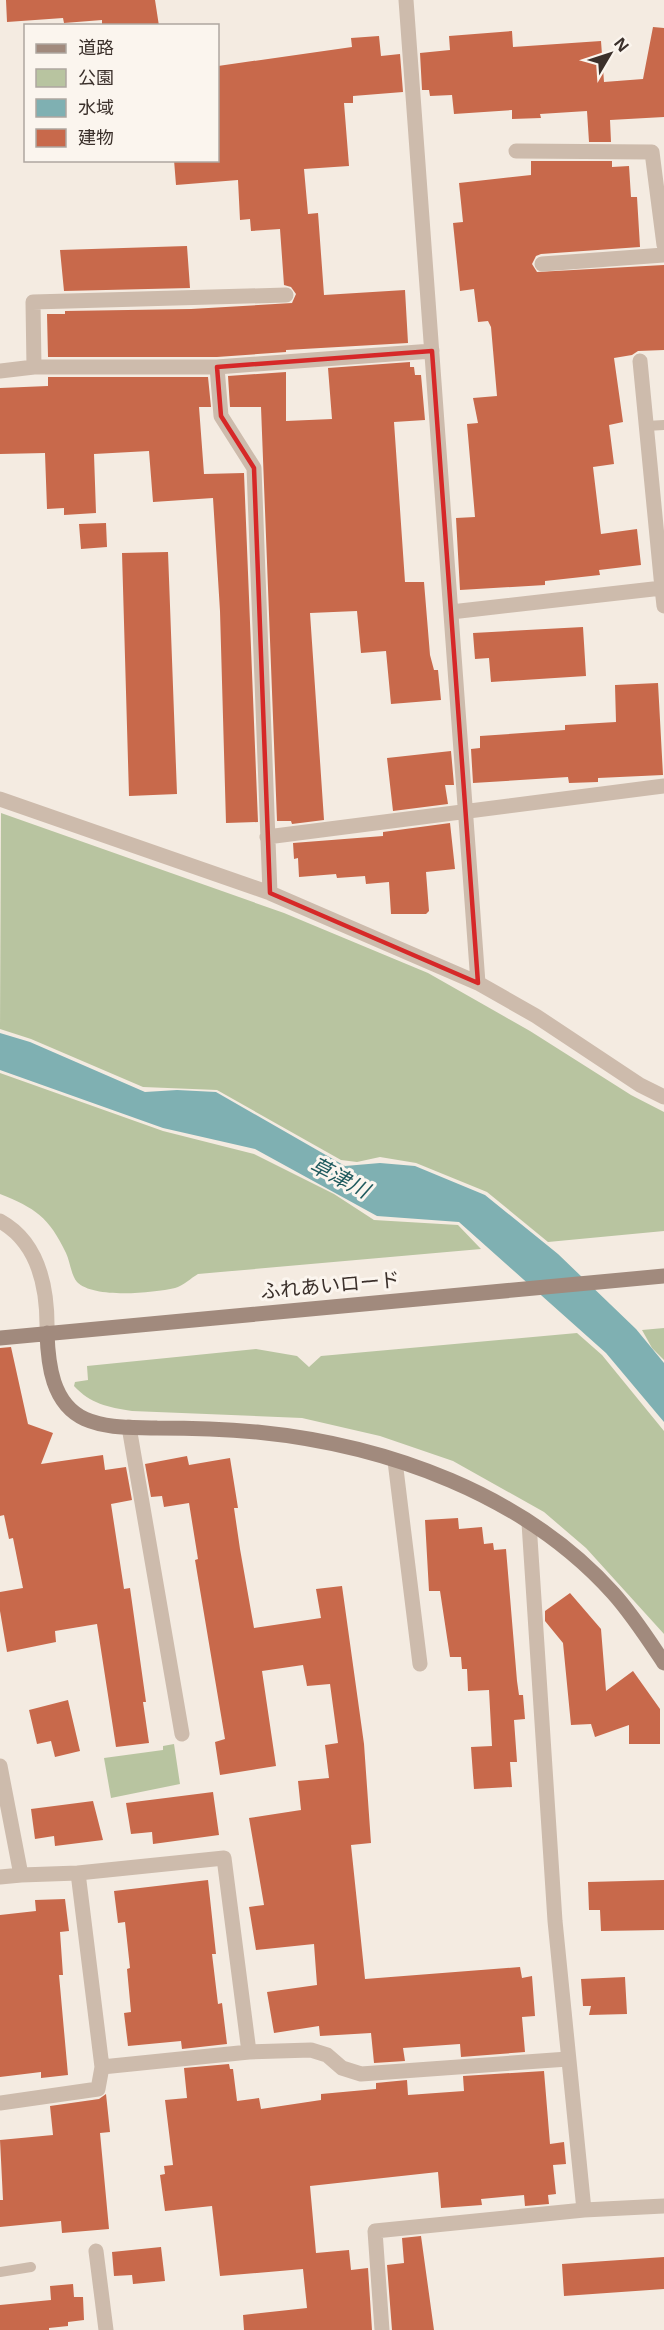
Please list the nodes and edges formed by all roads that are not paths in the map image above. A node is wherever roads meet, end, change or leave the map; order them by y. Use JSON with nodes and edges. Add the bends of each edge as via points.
{"nodes":[{"id":1,"x":406,"y":0,"type":"edge"},
{"id":2,"x":516,"y":152,"type":"dead end"},
{"id":3,"x":664,"y":244,"type":"edge"},
{"id":4,"x":664,"y":255,"type":"edge"},
{"id":5,"x":542,"y":264,"type":"dead end"},
{"id":6,"x":286,"y":295,"type":"dead end"},
{"id":7,"x":432,"y":351,"type":"junction"},
{"id":8,"x":640,"y":361,"type":"dead end"},
{"id":9,"x":217,"y":367,"type":"junction"},
{"id":10,"x":34,"y":368,"type":"junction"},
{"id":11,"x":0,"y":371,"type":"edge"},
{"id":12,"x":664,"y":425,"type":"edge"},
{"id":13,"x":646,"y":426,"type":"junction"},
{"id":14,"x":662,"y":588,"type":"junction"},
{"id":15,"x":664,"y":606,"type":"edge"},
{"id":16,"x":451,"y":612,"type":"junction"},
{"id":17,"x":664,"y":786,"type":"edge"},
{"id":18,"x":0,"y":799,"type":"edge"},
{"id":19,"x":465,"y":813,"type":"junction"},
{"id":20,"x":267,"y":837,"type":"junction"},
{"id":21,"x":270,"y":893,"type":"junction"},
{"id":22,"x":478,"y":983,"type":"junction"},
{"id":23,"x":664,"y":1097,"type":"edge"},
{"id":24,"x":0,"y":1221,"type":"edge"},
{"id":25,"x":664,"y":1275,"type":"edge"},
{"id":26,"x":47,"y":1333,"type":"junction"},
{"id":27,"x":0,"y":1338,"type":"edge"},
{"id":28,"x":129,"y":1427,"type":"junction"},
{"id":29,"x":395,"y":1461,"type":"junction"},
{"id":30,"x":529,"y":1523,"type":"junction"},
{"id":31,"x":664,"y":1663,"type":"edge"},
{"id":32,"x":420,"y":1665,"type":"dead end"},
{"id":33,"x":182,"y":1734,"type":"dead end"},
{"id":34,"x":0,"y":1766,"type":"edge"},
{"id":35,"x":78,"y":1873,"type":"junction"},
{"id":36,"x":21,"y":1875,"type":"junction"},
{"id":37,"x":0,"y":1877,"type":"edge"},
{"id":38,"x":249,"y":2052,"type":"junction"},
{"id":39,"x":568,"y":2059,"type":"junction"},
{"id":40,"x":102,"y":2067,"type":"junction"},
{"id":41,"x":0,"y":2103,"type":"edge"},
{"id":42,"x":664,"y":2206,"type":"edge"},
{"id":43,"x":584,"y":2210,"type":"junction"},
{"id":44,"x":96,"y":2251,"type":"dead end"},
{"id":45,"x":31,"y":2267,"type":"dead end"},
{"id":46,"x":0,"y":2272,"type":"edge"},
{"id":47,"x":106,"y":2330,"type":"edge"},
{"id":48,"x":382,"y":2330,"type":"edge"}],
"edges":[{"from":1,"to":7,"type":"street"},
{"from":2,"to":3,"type":"street","via":[[652,152]]},
{"from":4,"to":5,"type":"street"},
{"from":6,"to":10,"type":"street","via":[[33,302]]},
{"from":7,"to":9,"type":"street"},
{"from":7,"to":16,"type":"street"},
{"from":8,"to":13,"type":"street"},
{"from":9,"to":10,"type":"street"},
{"from":9,"to":20,"type":"street","via":[[220,416],[254,468]]},
{"from":10,"to":11,"type":"street"},
{"from":12,"to":13,"type":"lane"},
{"from":13,"to":14,"type":"street"},
{"from":14,"to":15,"type":"street"},
{"from":14,"to":16,"type":"street"},
{"from":16,"to":19,"type":"street"},
{"from":17,"to":19,"type":"street"},
{"from":18,"to":21,"type":"street"},
{"from":19,"to":20,"type":"street"},
{"from":19,"to":22,"type":"street"},
{"from":20,"to":21,"type":"street"},
{"from":21,"to":22,"type":"street"},
{"from":22,"to":23,"type":"street"},
{"from":24,"to":26,"type":"street","via":[[13,1228],[34,1259],[48,1304]]},
{"from":25,"to":26,"type":"street","name":"ふれあいロード"},
{"from":26,"to":27,"type":"street","name":"ふれあいロード"},
{"from":26,"to":28,"type":"street","via":[[48,1366],[64,1403],[83,1418]]},
{"from":28,"to":29,"type":"street","via":[[257,1432],[337,1445]]},
{"from":28,"to":33,"type":"street"},
{"from":29,"to":30,"type":"street","via":[[453,1480]]},
{"from":29,"to":32,"type":"street"},
{"from":30,"to":31,"type":"street","via":[[613,1593]]},
{"from":30,"to":39,"type":"street"},
{"from":34,"to":36,"type":"street"},
{"from":35,"to":36,"type":"street"},
{"from":35,"to":38,"type":"street","via":[[224,1858]]},
{"from":35,"to":40,"type":"street"},
{"from":36,"to":37,"type":"street"},
{"from":38,"to":39,"type":"street","via":[[311,2050],[361,2074]]},
{"from":38,"to":40,"type":"street"},
{"from":39,"to":43,"type":"street"},
{"from":40,"to":41,"type":"street","via":[[98,2089]]},
{"from":42,"to":43,"type":"street"},
{"from":43,"to":48,"type":"street","via":[[375,2231]]},
{"from":44,"to":47,"type":"street"},
{"from":45,"to":46,"type":"lane"}]}
